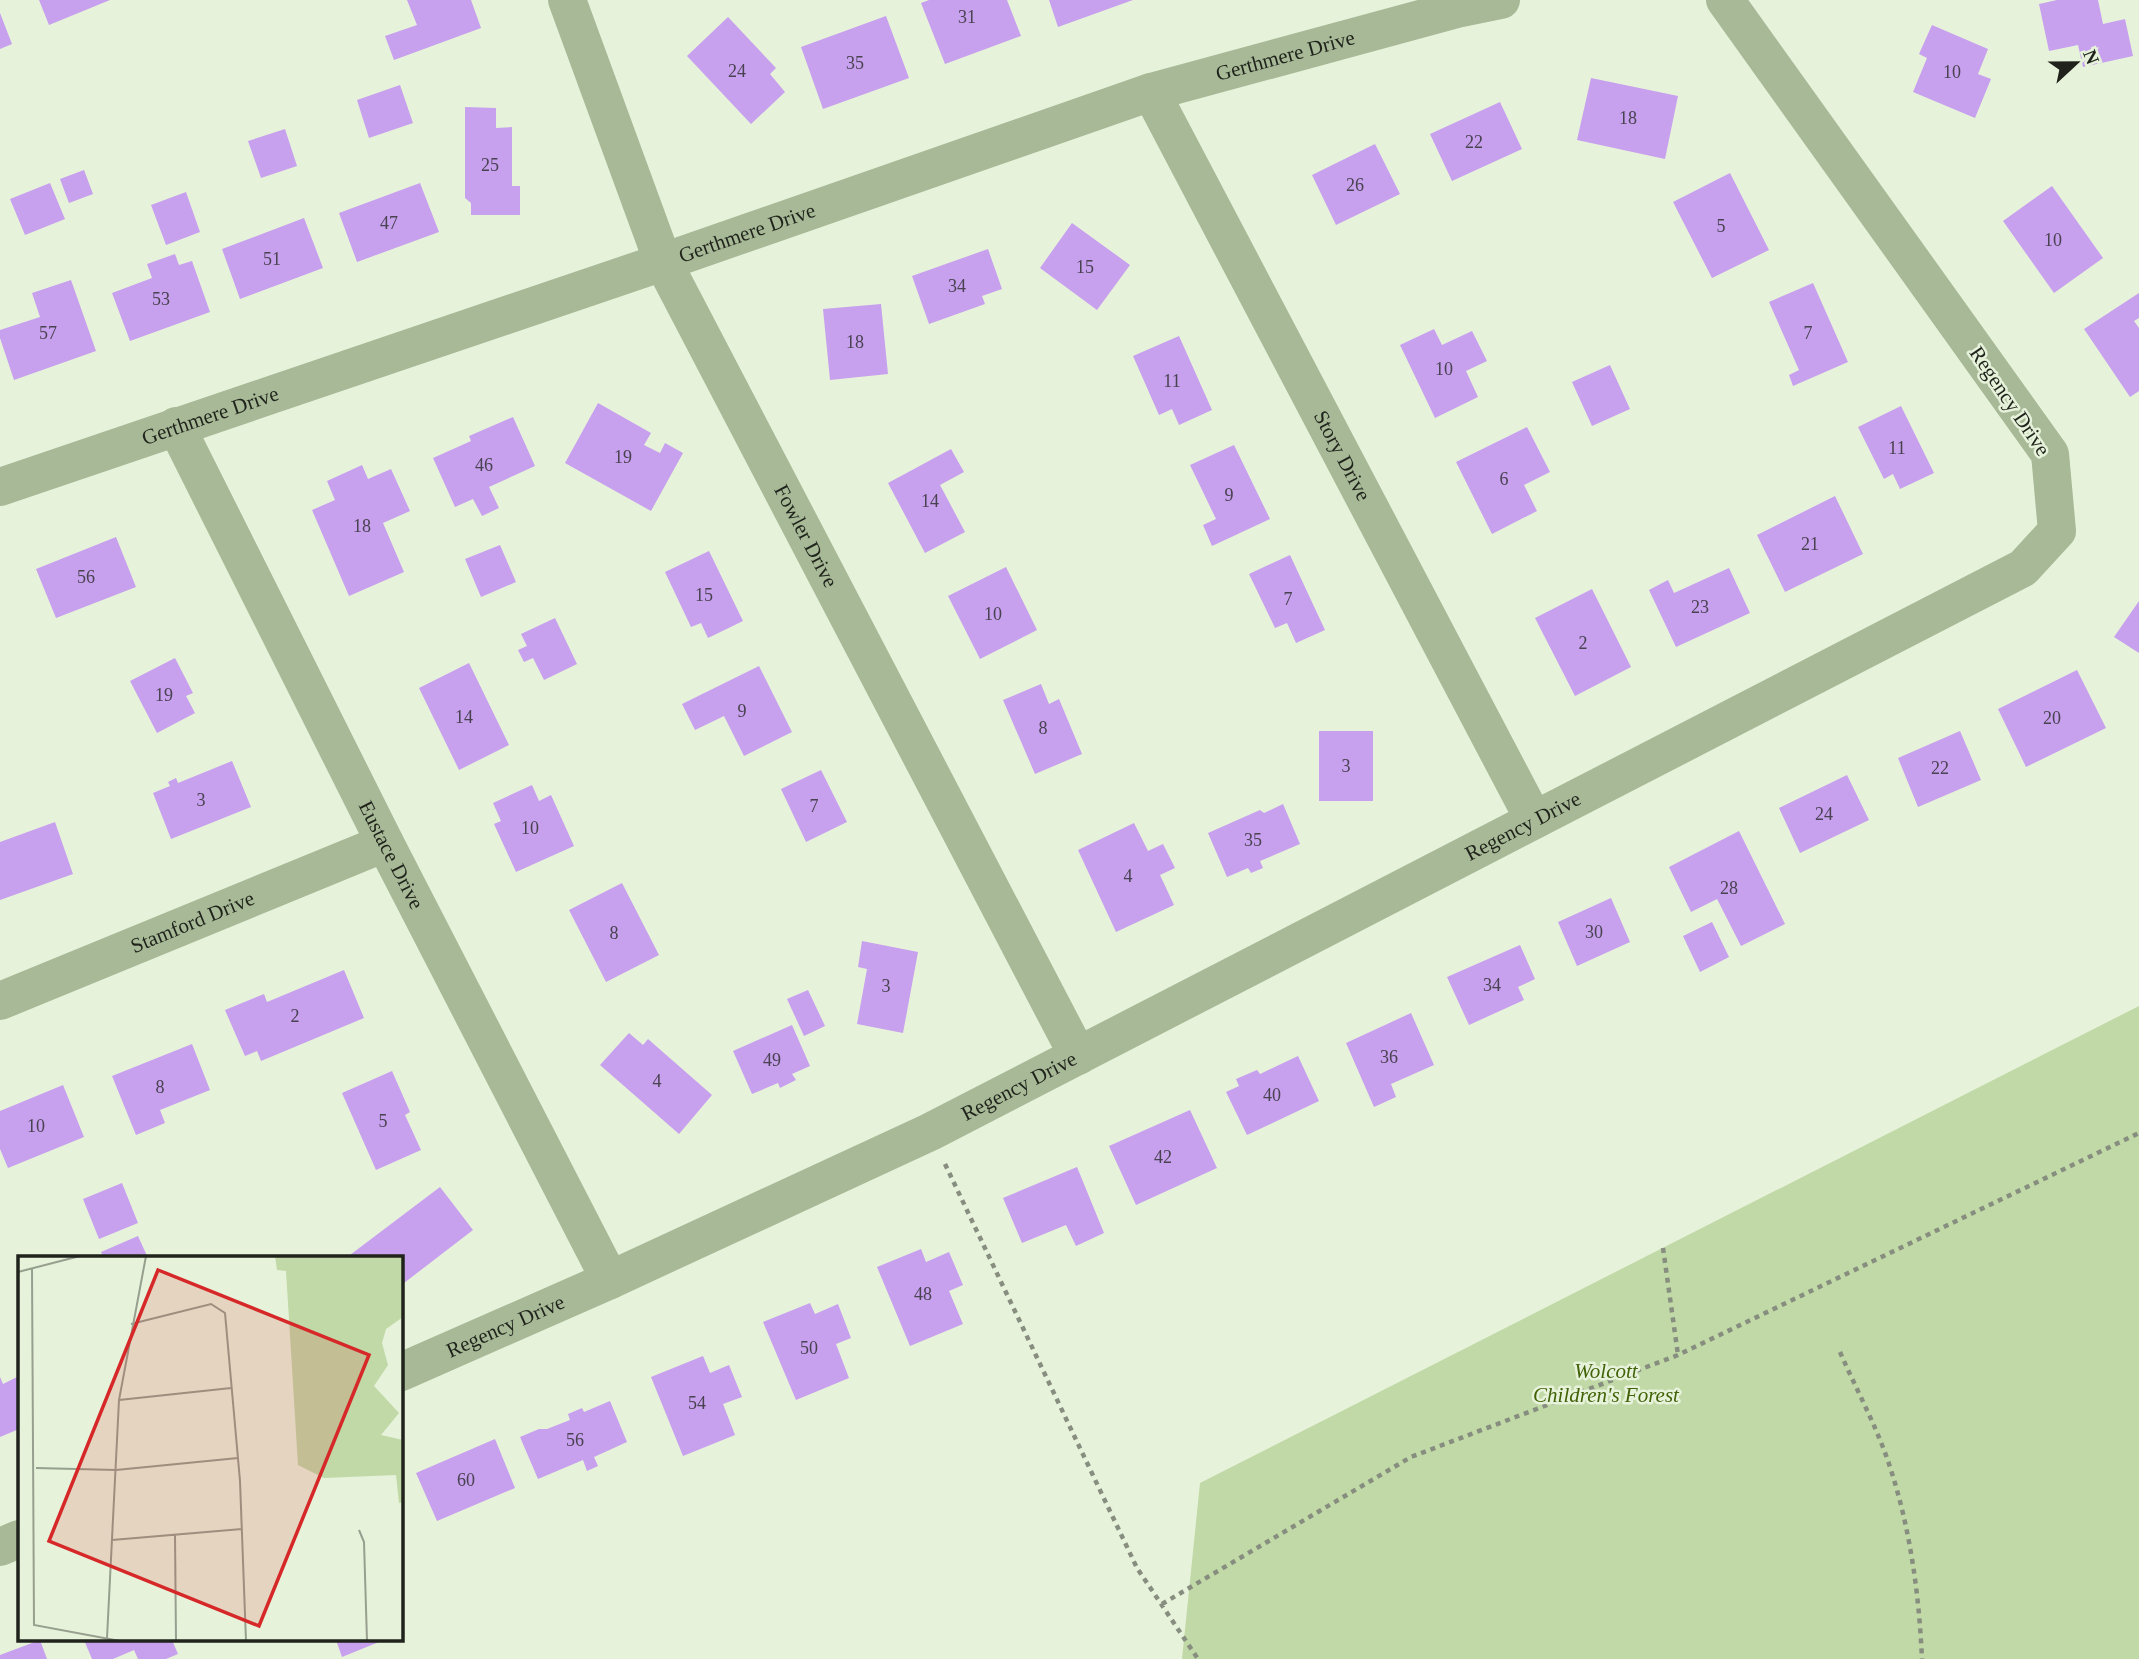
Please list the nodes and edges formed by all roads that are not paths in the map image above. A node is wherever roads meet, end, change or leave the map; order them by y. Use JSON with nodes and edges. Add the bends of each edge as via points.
{"nodes":[{"id":1,"x":566,"y":0,"type":"edge"},
{"id":2,"x":1501,"y":0,"type":"edge"},
{"id":3,"x":1725,"y":0,"type":"edge"},
{"id":4,"x":1151,"y":92,"type":"junction"},
{"id":5,"x":663,"y":262,"type":"junction"},
{"id":6,"x":176,"y":426,"type":"junction"},
{"id":7,"x":0,"y":487,"type":"edge"},
{"id":8,"x":1534,"y":820,"type":"junction"},
{"id":9,"x":385,"y":843,"type":"junction"},
{"id":10,"x":0,"y":1001,"type":"edge"},
{"id":11,"x":1078,"y":1056,"type":"junction"},
{"id":12,"x":610,"y":1280,"type":"junction"},
{"id":13,"x":402,"y":1372,"type":"edge"},
{"id":14,"x":18,"y":1539,"type":"edge"},
{"id":15,"x":0,"y":1547,"type":"edge"}],
"edges":[{"from":1,"to":5,"type":"street","name":"Fowler Drive"},
{"from":2,"to":4,"type":"street","name":"Gerthmere Drive"},
{"from":3,"to":8,"type":"street","name":"Regency Drive","via":[[2050,454],[2057,531],[2023,568]]},
{"from":4,"to":5,"type":"street","name":"Gerthmere Drive"},
{"from":4,"to":8,"type":"street","name":"Story Drive"},
{"from":5,"to":6,"type":"street","name":"Gerthmere Drive"},
{"from":5,"to":11,"type":"street","name":"Fowler Drive"},
{"from":6,"to":7,"type":"street","name":"Gerthmere Drive"},
{"from":6,"to":9,"type":"street","name":"Eustace Drive"},
{"from":8,"to":11,"type":"street","name":"Regency Drive"},
{"from":9,"to":10,"type":"street","name":"Stamford Drive"},
{"from":9,"to":12,"type":"street","name":"Eustace Drive"},
{"from":11,"to":12,"type":"street","name":"Regency Drive","via":[[930,1132]]},
{"from":12,"to":13,"type":"street","name":"Regency Drive"},
{"from":14,"to":15,"type":"street"}]}
